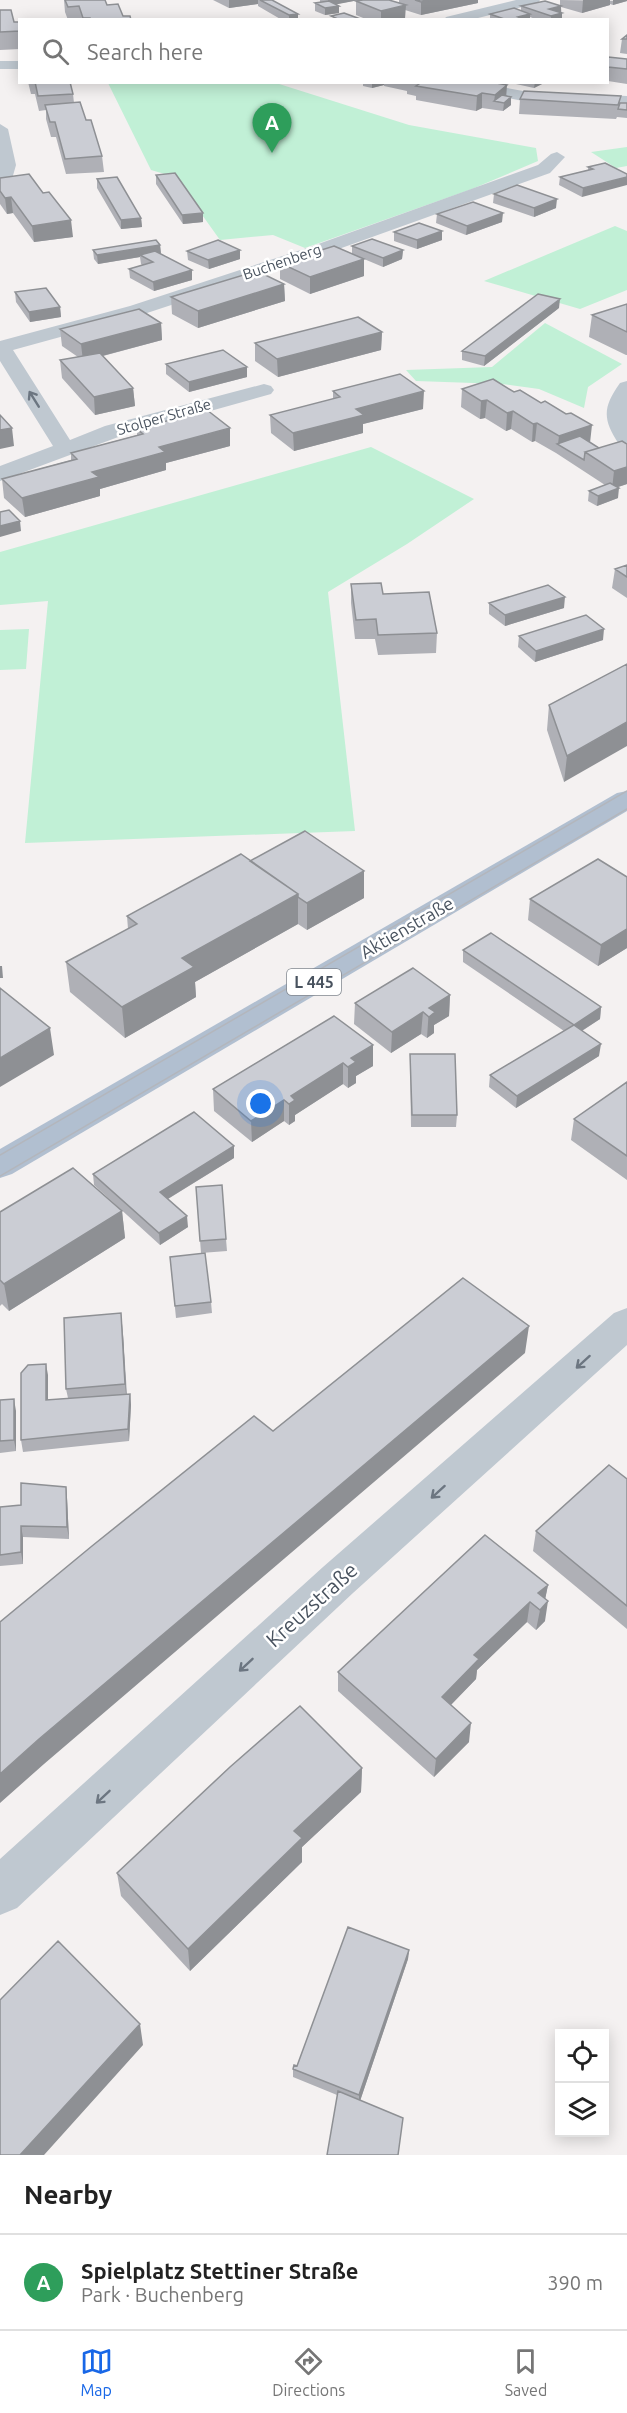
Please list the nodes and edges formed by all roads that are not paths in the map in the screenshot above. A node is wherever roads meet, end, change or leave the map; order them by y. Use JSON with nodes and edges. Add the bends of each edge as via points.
{"nodes":[{"id":1,"x":533,"y":0,"type":"edge"},
{"id":2,"x":459,"y":18,"type":"edge"},
{"id":3,"x":0,"y":65,"type":"edge"},
{"id":4,"x":18,"y":65,"type":"edge"},
{"id":5,"x":458,"y":84,"type":"edge"},
{"id":6,"x":627,"y":101,"type":"edge"},
{"id":7,"x":0,"y":129,"type":"edge"},
{"id":8,"x":557,"y":157,"type":"dead end"},
{"id":9,"x":0,"y":179,"type":"edge"},
{"id":10,"x":1,"y":347,"type":"edge"},
{"id":11,"x":627,"y":387,"type":"edge"},
{"id":12,"x":264,"y":390,"type":"dead end"},
{"id":13,"x":627,"y":439,"type":"edge"},
{"id":14,"x":61,"y":450,"type":"junction"},
{"id":15,"x":0,"y":474,"type":"edge"},
{"id":16,"x":627,"y":799,"type":"edge"},
{"id":17,"x":0,"y":1165,"type":"edge"},
{"id":18,"x":627,"y":1323,"type":"edge"},
{"id":19,"x":0,"y":1891,"type":"edge"}],
"edges":[{"from":1,"to":2,"type":"street"},
{"from":3,"to":4,"type":"street"},
{"from":5,"to":6,"type":"street","via":[[523,96]]},
{"from":7,"to":9,"type":"street","via":[[9,165]]},
{"from":8,"to":10,"type":"street","name":"Buchenberg","via":[[544,169],[316,250],[137,310]]},
{"from":14,"to":10,"type":"street","one_way":true},
{"from":11,"to":13,"type":"street","via":[[615,412],[617,425]]},
{"from":12,"to":14,"type":"street","name":"Stolper Straße","via":[[113,431]]},
{"from":14,"to":15,"type":"street","name":"Stolper Straße"},
{"from":16,"to":17,"type":"main road","name":"Aktienstraße","number":"L 445"},
{"from":18,"to":19,"type":"street","name":"Kreuzstraße","one_way":true,"via":[[338,1580]]}]}
